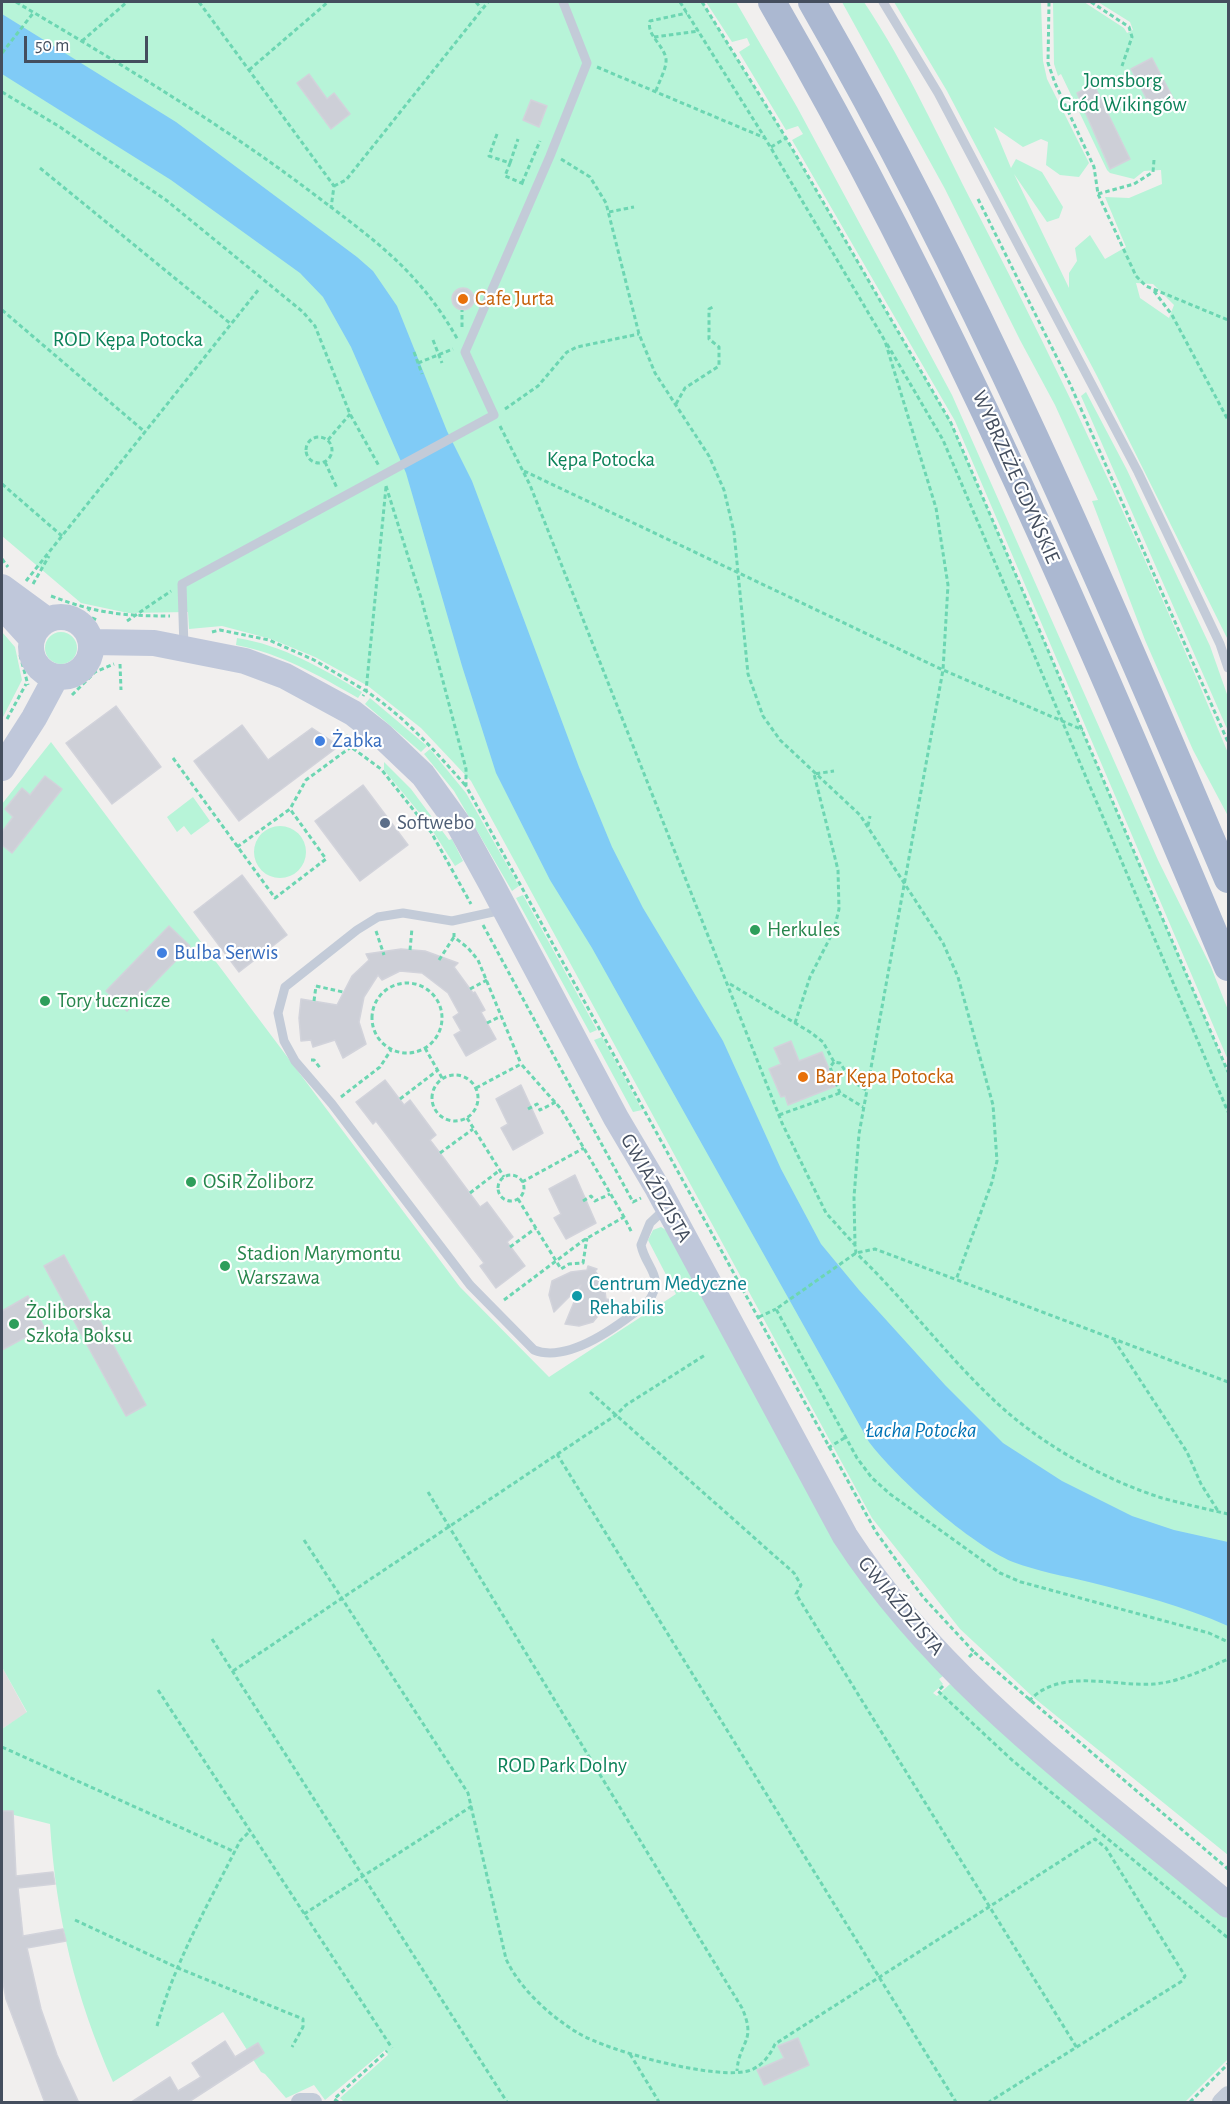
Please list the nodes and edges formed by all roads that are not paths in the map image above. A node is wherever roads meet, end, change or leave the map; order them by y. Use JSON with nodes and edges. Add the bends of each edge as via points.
{"nodes":[{"id":1,"x":563,"y":2,"type":"edge"},
{"id":2,"x":772,"y":2,"type":"edge"},
{"id":3,"x":812,"y":2,"type":"edge"},
{"id":4,"x":883,"y":2,"type":"edge"},
{"id":5,"x":18,"y":587,"type":"edge"},
{"id":6,"x":88,"y":634,"type":"junction"},
{"id":7,"x":33,"y":636,"type":"junction"},
{"id":8,"x":184,"y":650,"type":"junction"},
{"id":9,"x":1228,"y":668,"type":"edge"},
{"id":10,"x":38,"y":680,"type":"junction"},
{"id":11,"x":5,"y":762,"type":"edge"},
{"id":12,"x":1228,"y":879,"type":"edge"},
{"id":13,"x":505,"y":909,"type":"junction"},
{"id":14,"x":1228,"y":967,"type":"edge"},
{"id":15,"x":663,"y":1198,"type":"junction"},
{"id":16,"x":1228,"y":1905,"type":"edge"},
{"id":17,"x":1228,"y":2095,"type":"edge"},
{"id":18,"x":1221,"y":2103,"type":"edge"}],
"edges":[{"from":1,"to":8,"type":"lane","via":[[587,63],[465,352],[494,415],[182,584]]},
{"from":2,"to":14,"type":"main road","name":"WYBRZEŻE GDYŃSKIE","via":[[874,183],[959,353],[1073,604]]},
{"from":3,"to":12,"type":"main road","name":"WYBRZEŻE GDYŃSKIE","via":[[901,162],[971,301],[1074,522]]},
{"from":4,"to":9,"type":"lane","via":[[938,93],[1138,472]]},
{"from":5,"to":7,"type":"street"},
{"from":6,"to":7,"type":"street","via":[[66,617]]},
{"from":6,"to":8,"type":"street","name":"GWIAŹDZISTA"},
{"from":6,"to":10,"type":"street","via":[[81,670],[70,677]]},
{"from":7,"to":10,"type":"street","via":[[32,658]]},
{"from":8,"to":13,"type":"street","name":"GWIAŹDZISTA","via":[[245,661],[285,676],[323,694],[381,735],[423,775],[459,825]]},
{"from":10,"to":11,"type":"street"},
{"from":13,"to":15,"type":"street","name":"GWIAŹDZISTA"},
{"from":13,"to":15,"type":"lane","via":[[452,921],[403,914],[378,917],[285,987],[278,1013],[284,1041],[295,1061],[470,1285],[534,1350],[546,1355],[579,1348],[640,1308],[655,1292],[657,1280],[641,1248]]},
{"from":15,"to":16,"type":"street","name":"GWIAŹDZISTA","via":[[868,1572],[956,1671],[1014,1726]]},
{"from":17,"to":18,"type":"street"}]}
